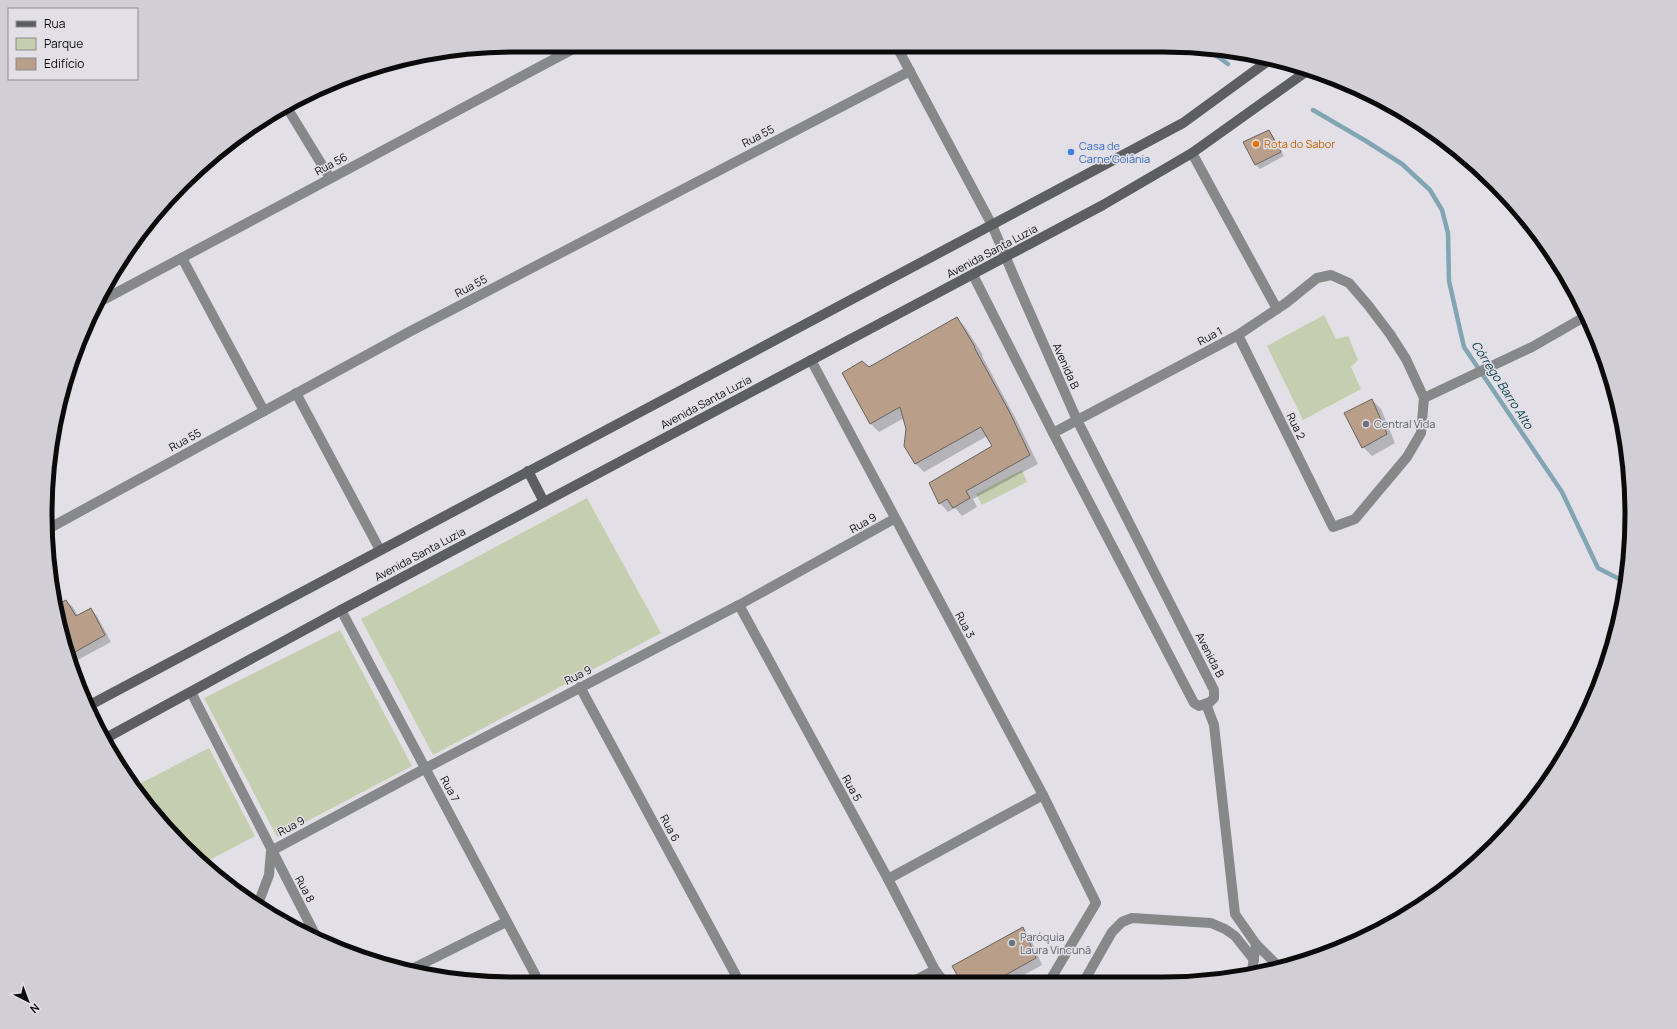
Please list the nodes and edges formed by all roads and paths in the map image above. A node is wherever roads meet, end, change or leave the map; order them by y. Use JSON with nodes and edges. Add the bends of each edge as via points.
{"nodes":[{"id":1,"x":567,"y":52,"type":"edge"},
{"id":2,"x":900,"y":52,"type":"edge"},
{"id":3,"x":1264,"y":64,"type":"edge"},
{"id":4,"x":910,"y":71,"type":"junction"},
{"id":5,"x":1302,"y":74,"type":"edge"},
{"id":6,"x":289,"y":111,"type":"edge"},
{"id":7,"x":1192,"y":153,"type":"junction"},
{"id":8,"x":330,"y":178,"type":"junction"},
{"id":9,"x":992,"y":225,"type":"junction"},
{"id":10,"x":1006,"y":256,"type":"junction"},
{"id":11,"x":182,"y":258,"type":"junction"},
{"id":12,"x":973,"y":275,"type":"junction"},
{"id":13,"x":106,"y":298,"type":"edge"},
{"id":14,"x":1277,"y":309,"type":"junction"},
{"id":15,"x":1581,"y":319,"type":"edge"},
{"id":16,"x":1238,"y":335,"type":"junction"},
{"id":17,"x":811,"y":360,"type":"junction"},
{"id":18,"x":296,"y":393,"type":"junction"},
{"id":19,"x":1424,"y":398,"type":"junction"},
{"id":20,"x":264,"y":411,"type":"junction"},
{"id":21,"x":1077,"y":420,"type":"junction"},
{"id":22,"x":1053,"y":433,"type":"junction"},
{"id":23,"x":528,"y":471,"type":"junction"},
{"id":24,"x":544,"y":502,"type":"junction"},
{"id":25,"x":894,"y":519,"type":"junction"},
{"id":26,"x":52,"y":527,"type":"edge"},
{"id":27,"x":380,"y":550,"type":"junction"},
{"id":28,"x":739,"y":605,"type":"junction"},
{"id":29,"x":341,"y":610,"type":"junction"},
{"id":30,"x":580,"y":687,"type":"junction"},
{"id":31,"x":191,"y":692,"type":"junction"},
{"id":32,"x":93,"y":704,"type":"edge"},
{"id":33,"x":1206,"y":704,"type":"junction"},
{"id":34,"x":109,"y":736,"type":"edge"},
{"id":35,"x":426,"y":768,"type":"junction"},
{"id":36,"x":1043,"y":795,"type":"junction"},
{"id":37,"x":271,"y":851,"type":"junction"},
{"id":38,"x":888,"y":879,"type":"junction"},
{"id":39,"x":260,"y":900,"type":"edge"},
{"id":40,"x":506,"y":922,"type":"junction"},
{"id":41,"x":313,"y":930,"type":"edge"},
{"id":42,"x":1256,"y":944,"type":"junction"},
{"id":43,"x":1254,"y":960,"type":"junction"},
{"id":44,"x":1275,"y":963,"type":"edge"},
{"id":45,"x":417,"y":966,"type":"edge"},
{"id":46,"x":1253,"y":968,"type":"edge"},
{"id":47,"x":935,"y":970,"type":"junction"},
{"id":48,"x":536,"y":977,"type":"edge"},
{"id":49,"x":737,"y":977,"type":"edge"},
{"id":50,"x":922,"y":977,"type":"edge"},
{"id":51,"x":940,"y":977,"type":"edge"},
{"id":52,"x":1052,"y":977,"type":"edge"},
{"id":53,"x":1087,"y":977,"type":"edge"}],
"edges":[{"from":1,"to":8,"type":"street","name":"Rua 56"},
{"from":2,"to":4,"type":"street","name":"Avenida B"},
{"from":3,"to":9,"type":"street","name":"Avenida Santa Luzia","via":[[1183,123]]},
{"from":4,"to":9,"type":"street","name":"Avenida B"},
{"from":4,"to":18,"type":"street","name":"Rua 55"},
{"from":5,"to":7,"type":"street","name":"Avenida Santa Luzia"},
{"from":6,"to":8,"type":"street"},
{"from":7,"to":10,"type":"street","name":"Avenida Santa Luzia","via":[[1103,205]]},
{"from":7,"to":14,"type":"street"},
{"from":8,"to":11,"type":"street","name":"Rua 56"},
{"from":9,"to":10,"type":"street","name":"Avenida B"},
{"from":9,"to":23,"type":"street","name":"Avenida Santa Luzia"},
{"from":10,"to":12,"type":"street","name":"Avenida Santa Luzia"},
{"from":10,"to":21,"type":"street","name":"Avenida B"},
{"from":11,"to":13,"type":"street","name":"Rua 56"},
{"from":11,"to":20,"type":"street"},
{"from":12,"to":17,"type":"street","name":"Avenida Santa Luzia"},
{"from":12,"to":22,"type":"street"},
{"from":14,"to":16,"type":"street","name":"Rua 1"},
{"from":14,"to":19,"type":"street","name":"Rua 1","via":[[1317,278],[1331,275],[1349,283],[1390,334],[1406,359]]},
{"from":15,"to":19,"type":"street","via":[[1532,347]]},
{"from":16,"to":19,"type":"street","name":"Rua 2","via":[[1333,527],[1355,519],[1407,457],[1421,433]]},
{"from":16,"to":21,"type":"street","name":"Rua 1"},
{"from":17,"to":24,"type":"street","name":"Avenida Santa Luzia"},
{"from":17,"to":25,"type":"street","name":"Rua 3"},
{"from":18,"to":20,"type":"street","name":"Rua 55"},
{"from":18,"to":27,"type":"street"},
{"from":20,"to":26,"type":"street","name":"Rua 55"},
{"from":21,"to":22,"type":"street","name":"Rua 1"},
{"from":21,"to":33,"type":"street","name":"Avenida B","via":[[1214,690],[1214,698]]},
{"from":22,"to":33,"type":"street","via":[[1194,702],[1199,706]]},
{"from":23,"to":24,"type":"street"},
{"from":23,"to":27,"type":"street","name":"Avenida Santa Luzia"},
{"from":24,"to":29,"type":"street","name":"Avenida Santa Luzia"},
{"from":25,"to":28,"type":"street","name":"Rua 9"},
{"from":25,"to":36,"type":"street","name":"Rua 3"},
{"from":27,"to":32,"type":"street","name":"Avenida Santa Luzia"},
{"from":28,"to":30,"type":"street","name":"Rua 9"},
{"from":28,"to":38,"type":"street","name":"Rua 5"},
{"from":29,"to":31,"type":"street","name":"Avenida Santa Luzia"},
{"from":29,"to":35,"type":"street","name":"Rua 7"},
{"from":30,"to":35,"type":"street","name":"Rua 9"},
{"from":30,"to":49,"type":"street","name":"Rua 6"},
{"from":31,"to":34,"type":"street","name":"Avenida Santa Luzia"},
{"from":31,"to":37,"type":"street","name":"Rua 8"},
{"from":33,"to":42,"type":"street","via":[[1214,725],[1235,914]]},
{"from":35,"to":37,"type":"street","name":"Rua 9"},
{"from":35,"to":40,"type":"street","name":"Rua 7"},
{"from":36,"to":38,"type":"street"},
{"from":36,"to":52,"type":"street","name":"Rua 3","via":[[1096,903]]},
{"from":37,"to":39,"type":"street","via":[[269,875]]},
{"from":37,"to":41,"type":"street","name":"Rua 8"},
{"from":38,"to":47,"type":"street","name":"Rua 5"},
{"from":40,"to":45,"type":"street"},
{"from":40,"to":48,"type":"street","name":"Rua 7"},
{"from":42,"to":43,"type":"street"},
{"from":42,"to":44,"type":"street"},
{"from":43,"to":46,"type":"street"},
{"from":43,"to":53,"type":"street","via":[[1235,936],[1211,923],[1132,918],[1122,922],[1112,932]]},
{"from":47,"to":50,"type":"street"},
{"from":47,"to":51,"type":"street","name":"Rua 5"}]}
